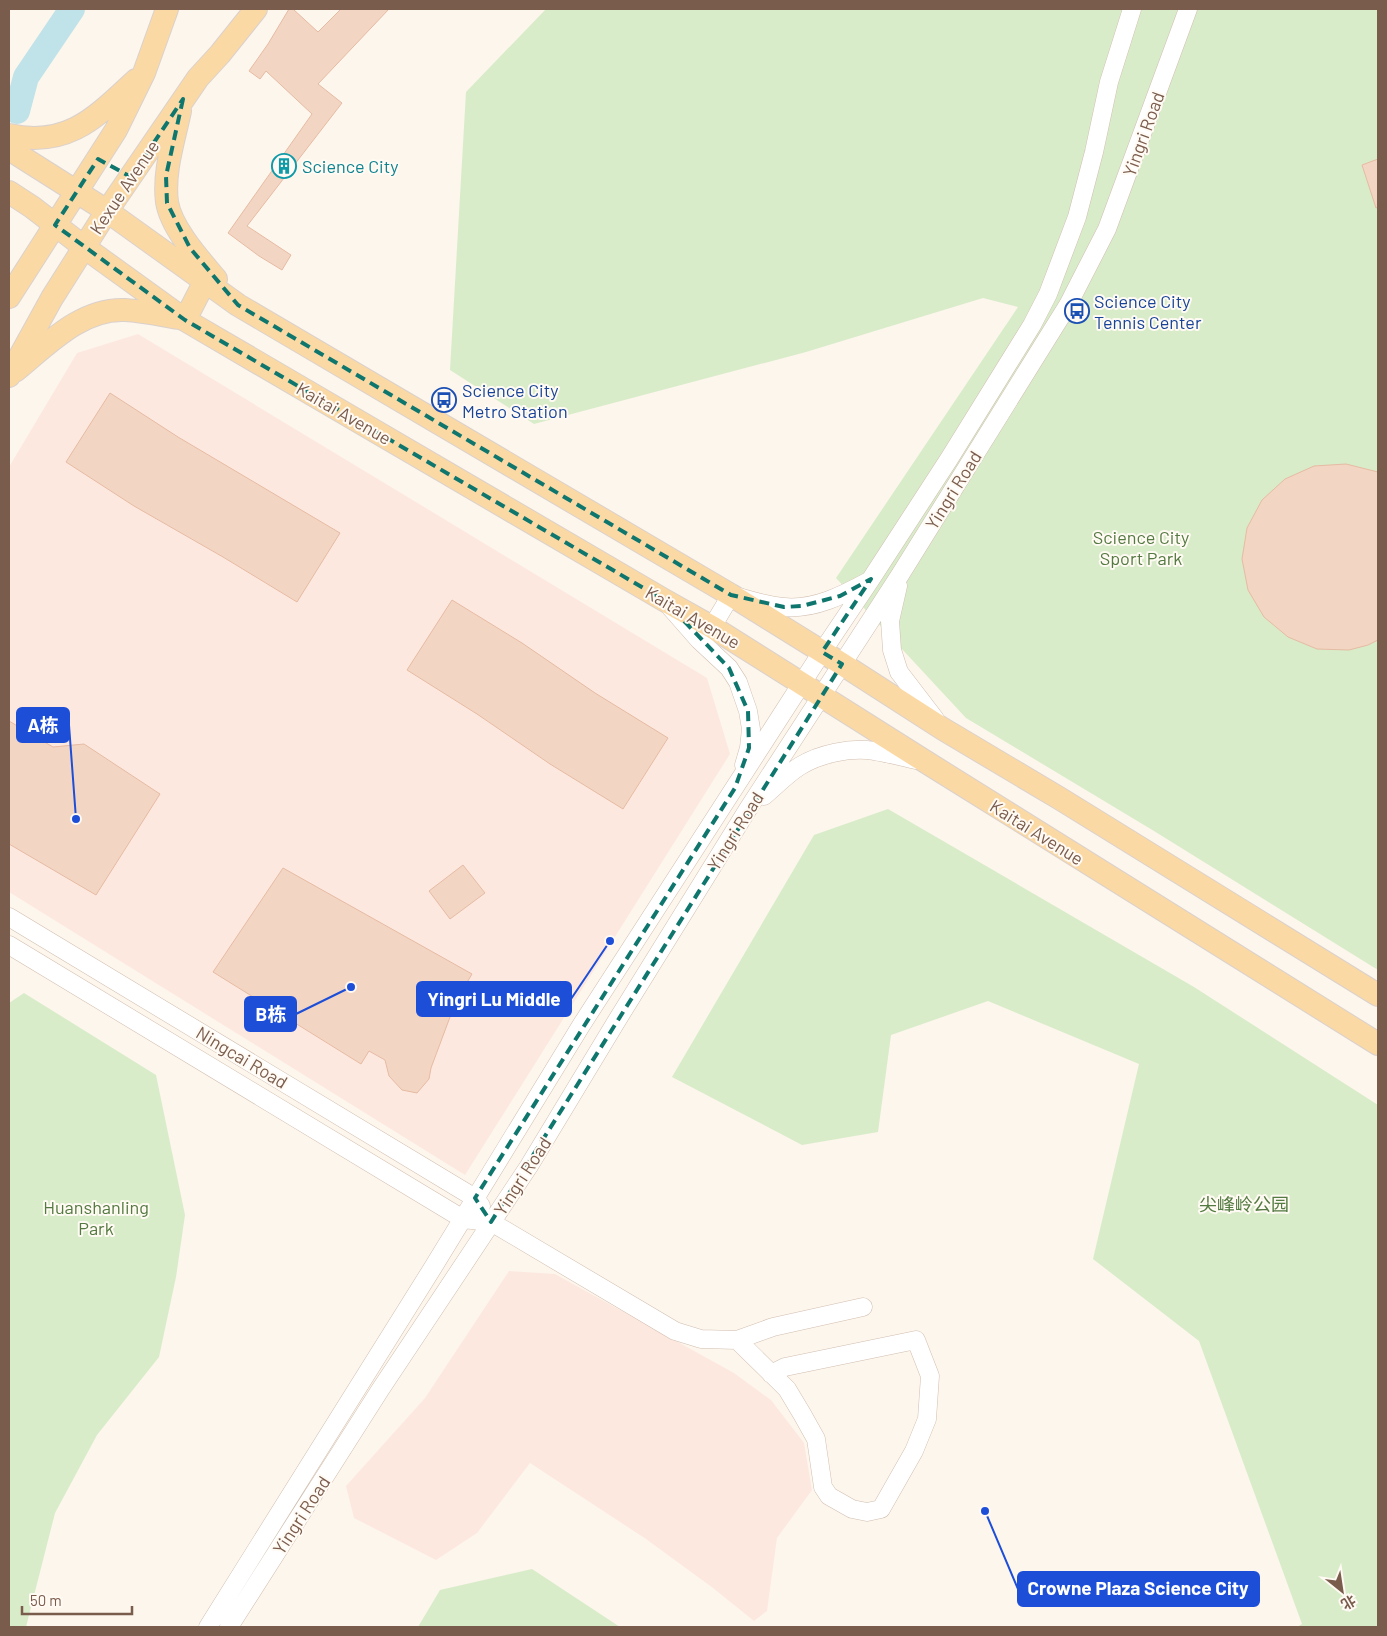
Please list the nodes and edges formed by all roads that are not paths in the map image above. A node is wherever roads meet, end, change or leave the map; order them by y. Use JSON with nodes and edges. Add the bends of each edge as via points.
{"nodes":[{"id":1,"x":167,"y":9,"type":"edge"},
{"id":2,"x":256,"y":9,"type":"edge"},
{"id":3,"x":1132,"y":9,"type":"edge"},
{"id":4,"x":1188,"y":9,"type":"edge"},
{"id":5,"x":144,"y":72,"type":"junction"},
{"id":6,"x":182,"y":99,"type":"junction"},
{"id":7,"x":9,"y":135,"type":"edge"},
{"id":8,"x":9,"y":149,"type":"edge"},
{"id":9,"x":98,"y":159,"type":"junction"},
{"id":10,"x":131,"y":177,"type":"junction"},
{"id":11,"x":9,"y":192,"type":"edge"},
{"id":12,"x":76,"y":192,"type":"junction"},
{"id":13,"x":107,"y":211,"type":"junction"},
{"id":14,"x":55,"y":225,"type":"junction"},
{"id":15,"x":84,"y":247,"type":"junction"},
{"id":16,"x":205,"y":281,"type":"junction"},
{"id":17,"x":9,"y":297,"type":"edge"},
{"id":18,"x":238,"y":305,"type":"junction"},
{"id":19,"x":185,"y":320,"type":"junction"},
{"id":20,"x":9,"y":376,"type":"edge"},
{"id":21,"x":900,"y":575,"type":"junction"},
{"id":22,"x":871,"y":579,"type":"junction"},
{"id":23,"x":731,"y":595,"type":"junction"},
{"id":24,"x":664,"y":600,"type":"junction"},
{"id":25,"x":712,"y":626,"type":"junction"},
{"id":26,"x":822,"y":652,"type":"junction"},
{"id":27,"x":842,"y":664,"type":"junction"},
{"id":28,"x":802,"y":684,"type":"junction"},
{"id":29,"x":822,"y":696,"type":"junction"},
{"id":30,"x":943,"y":729,"type":"junction"},
{"id":31,"x":926,"y":762,"type":"junction"},
{"id":32,"x":735,"y":788,"type":"junction"},
{"id":33,"x":748,"y":809,"type":"junction"},
{"id":34,"x":9,"y":917,"type":"edge"},
{"id":35,"x":9,"y":945,"type":"edge"},
{"id":36,"x":1378,"y":995,"type":"edge"},
{"id":37,"x":1378,"y":1044,"type":"edge"},
{"id":38,"x":475,"y":1198,"type":"junction"},
{"id":39,"x":463,"y":1219,"type":"junction"},
{"id":40,"x":491,"y":1222,"type":"junction"},
{"id":41,"x":863,"y":1307,"type":"dead end"},
{"id":42,"x":737,"y":1340,"type":"junction"},
{"id":43,"x":771,"y":1374,"type":"junction"},
{"id":44,"x":208,"y":1627,"type":"edge"},
{"id":45,"x":229,"y":1627,"type":"edge"}],
"edges":[{"from":1,"to":5,"type":"main road","name":"Kexue Avenue"},
{"from":2,"to":6,"type":"main road","name":"Kexue Avenue"},
{"from":3,"to":22,"type":"street","name":"Yingri Road","via":[[1109,82],[1077,217],[1048,294],[949,459]]},
{"from":4,"to":21,"type":"street","name":"Yingri Road","via":[[1103,237],[1054,327]]},
{"from":5,"to":7,"type":"main road","via":[[83,125],[57,136],[27,139]]},
{"from":5,"to":9,"type":"main road","name":"Kexue Avenue"},
{"from":6,"to":10,"type":"main road","name":"Kexue Avenue"},
{"from":6,"to":18,"type":"main road","via":[[166,176],[167,203],[190,248]]},
{"from":8,"to":12,"type":"main road","name":"Kaitai Avenue"},
{"from":9,"to":10,"type":"main road"},
{"from":9,"to":12,"type":"main road","name":"Kexue Avenue"},
{"from":10,"to":13,"type":"main road","name":"Kexue Avenue"},
{"from":11,"to":14,"type":"main road","name":"Kaitai Avenue"},
{"from":12,"to":13,"type":"main road","name":"Kaitai Avenue"},
{"from":12,"to":14,"type":"main road","name":"Kexue Avenue"},
{"from":13,"to":15,"type":"main road","name":"Kexue Avenue"},
{"from":13,"to":16,"type":"main road","name":"Kaitai Avenue"},
{"from":14,"to":15,"type":"main road","name":"Kaitai Avenue"},
{"from":14,"to":17,"type":"main road","name":"Kexue Avenue"},
{"from":15,"to":19,"type":"main road","name":"Kaitai Avenue"},
{"from":15,"to":20,"type":"main road","name":"Kexue Avenue"},
{"from":16,"to":18,"type":"main road","name":"Kaitai Avenue"},
{"from":16,"to":19,"type":"main road"},
{"from":18,"to":23,"type":"main road","name":"Kaitai Avenue"},
{"from":19,"to":20,"type":"main road","via":[[124,310],[84,319],[64,331]]},
{"from":19,"to":24,"type":"main road","name":"Kaitai Avenue"},
{"from":21,"to":27,"type":"street","name":"Yingri Road"},
{"from":21,"to":30,"type":"street","via":[[890,621],[892,650],[899,672]]},
{"from":22,"to":23,"type":"street","via":[[840,596],[802,606],[784,607]]},
{"from":22,"to":26,"type":"street","name":"Yingri Road"},
{"from":23,"to":25,"type":"street"},
{"from":23,"to":26,"type":"main road","name":"Kaitai Avenue"},
{"from":24,"to":25,"type":"main road","name":"Kaitai Avenue"},
{"from":24,"to":32,"type":"street","via":[[729,668],[738,682],[751,729],[749,748]]},
{"from":25,"to":28,"type":"main road","name":"Kaitai Avenue"},
{"from":26,"to":27,"type":"main road","name":"Kaitai Avenue"},
{"from":26,"to":28,"type":"street","name":"Yingri Road"},
{"from":27,"to":29,"type":"street","name":"Yingri Road"},
{"from":27,"to":30,"type":"main road","name":"Kaitai Avenue"},
{"from":28,"to":29,"type":"main road","name":"Kaitai Avenue"},
{"from":28,"to":32,"type":"street","name":"Yingri Road"},
{"from":29,"to":31,"type":"main road","name":"Kaitai Avenue"},
{"from":29,"to":33,"type":"street","name":"Yingri Road"},
{"from":30,"to":36,"type":"main road","name":"Kaitai Avenue"},
{"from":31,"to":33,"type":"street","via":[[872,750],[824,755],[797,767]]},
{"from":31,"to":37,"type":"main road","name":"Kaitai Avenue"},
{"from":32,"to":38,"type":"street","name":"Yingri Road"},
{"from":33,"to":40,"type":"street","name":"Yingri Road","via":[[540,1150]]},
{"from":34,"to":38,"type":"street","name":"Ningcai Road"},
{"from":35,"to":39,"type":"street","name":"Ningcai Road"},
{"from":38,"to":39,"type":"street","name":"Yingri Road"},
{"from":38,"to":40,"type":"street"},
{"from":39,"to":40,"type":"street"},
{"from":39,"to":44,"type":"street","name":"Yingri Road"},
{"from":40,"to":42,"type":"street","via":[[675,1331],[701,1339]]},
{"from":40,"to":45,"type":"street","name":"Yingri Road"},
{"from":41,"to":42,"type":"street","via":[[772,1327]]},
{"from":42,"to":43,"type":"street"},
{"from":43,"to":43,"type":"street","via":[[787,1390],[816,1439],[823,1487],[829,1496],[852,1509],[881,1510],[914,1451],[927,1419],[930,1376],[916,1340],[785,1367]]}]}
